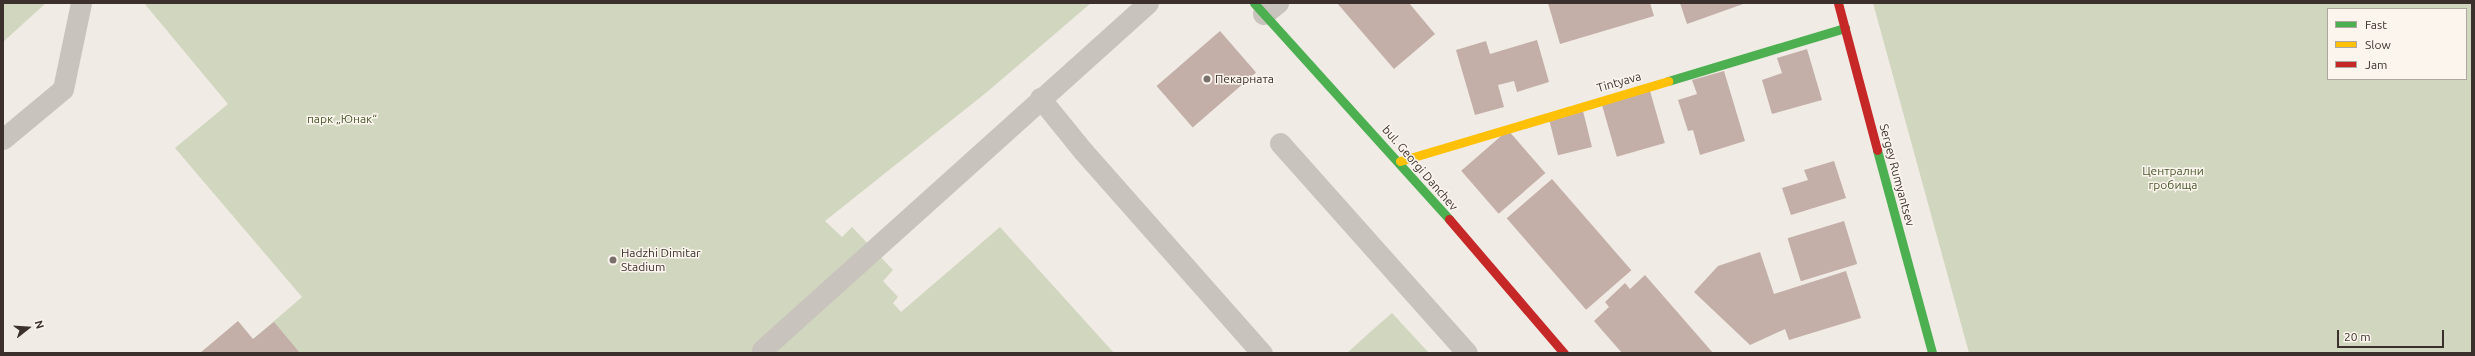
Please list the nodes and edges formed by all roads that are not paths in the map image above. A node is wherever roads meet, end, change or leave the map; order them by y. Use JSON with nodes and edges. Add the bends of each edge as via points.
{"nodes":[{"id":1,"x":81,"y":3,"type":"edge"},
{"id":2,"x":1148,"y":3,"type":"edge"},
{"id":3,"x":1838,"y":3,"type":"edge"},
{"id":4,"x":1266,"y":7,"type":"edge"},
{"id":5,"x":1845,"y":28,"type":"junction"},
{"id":6,"x":1040,"y":98,"type":"junction"},
{"id":7,"x":3,"y":140,"type":"edge"},
{"id":8,"x":1280,"y":143,"type":"dead end"},
{"id":9,"x":1400,"y":161,"type":"junction"},
{"id":10,"x":762,"y":350,"type":"dead end"},
{"id":11,"x":1262,"y":353,"type":"edge"},
{"id":12,"x":1467,"y":353,"type":"edge"},
{"id":13,"x":1564,"y":353,"type":"edge"},
{"id":14,"x":1932,"y":353,"type":"edge"}],
"edges":[{"from":1,"to":7,"type":"lane","via":[[63,89]]},
{"from":2,"to":6,"type":"lane"},
{"from":3,"to":5,"type":"street","name":"Sergey Rumyantsev"},
{"from":4,"to":9,"type":"street","name":"bul. Georgi Danchev"},
{"from":5,"to":9,"type":"street","name":"Tintyava"},
{"from":5,"to":14,"type":"street","name":"Sergey Rumyantsev"},
{"from":6,"to":10,"type":"lane"},
{"from":6,"to":11,"type":"lane","via":[[1082,151]]},
{"from":8,"to":12,"type":"lane"},
{"from":9,"to":13,"type":"street","name":"bul. Georgi Danchev"}]}
